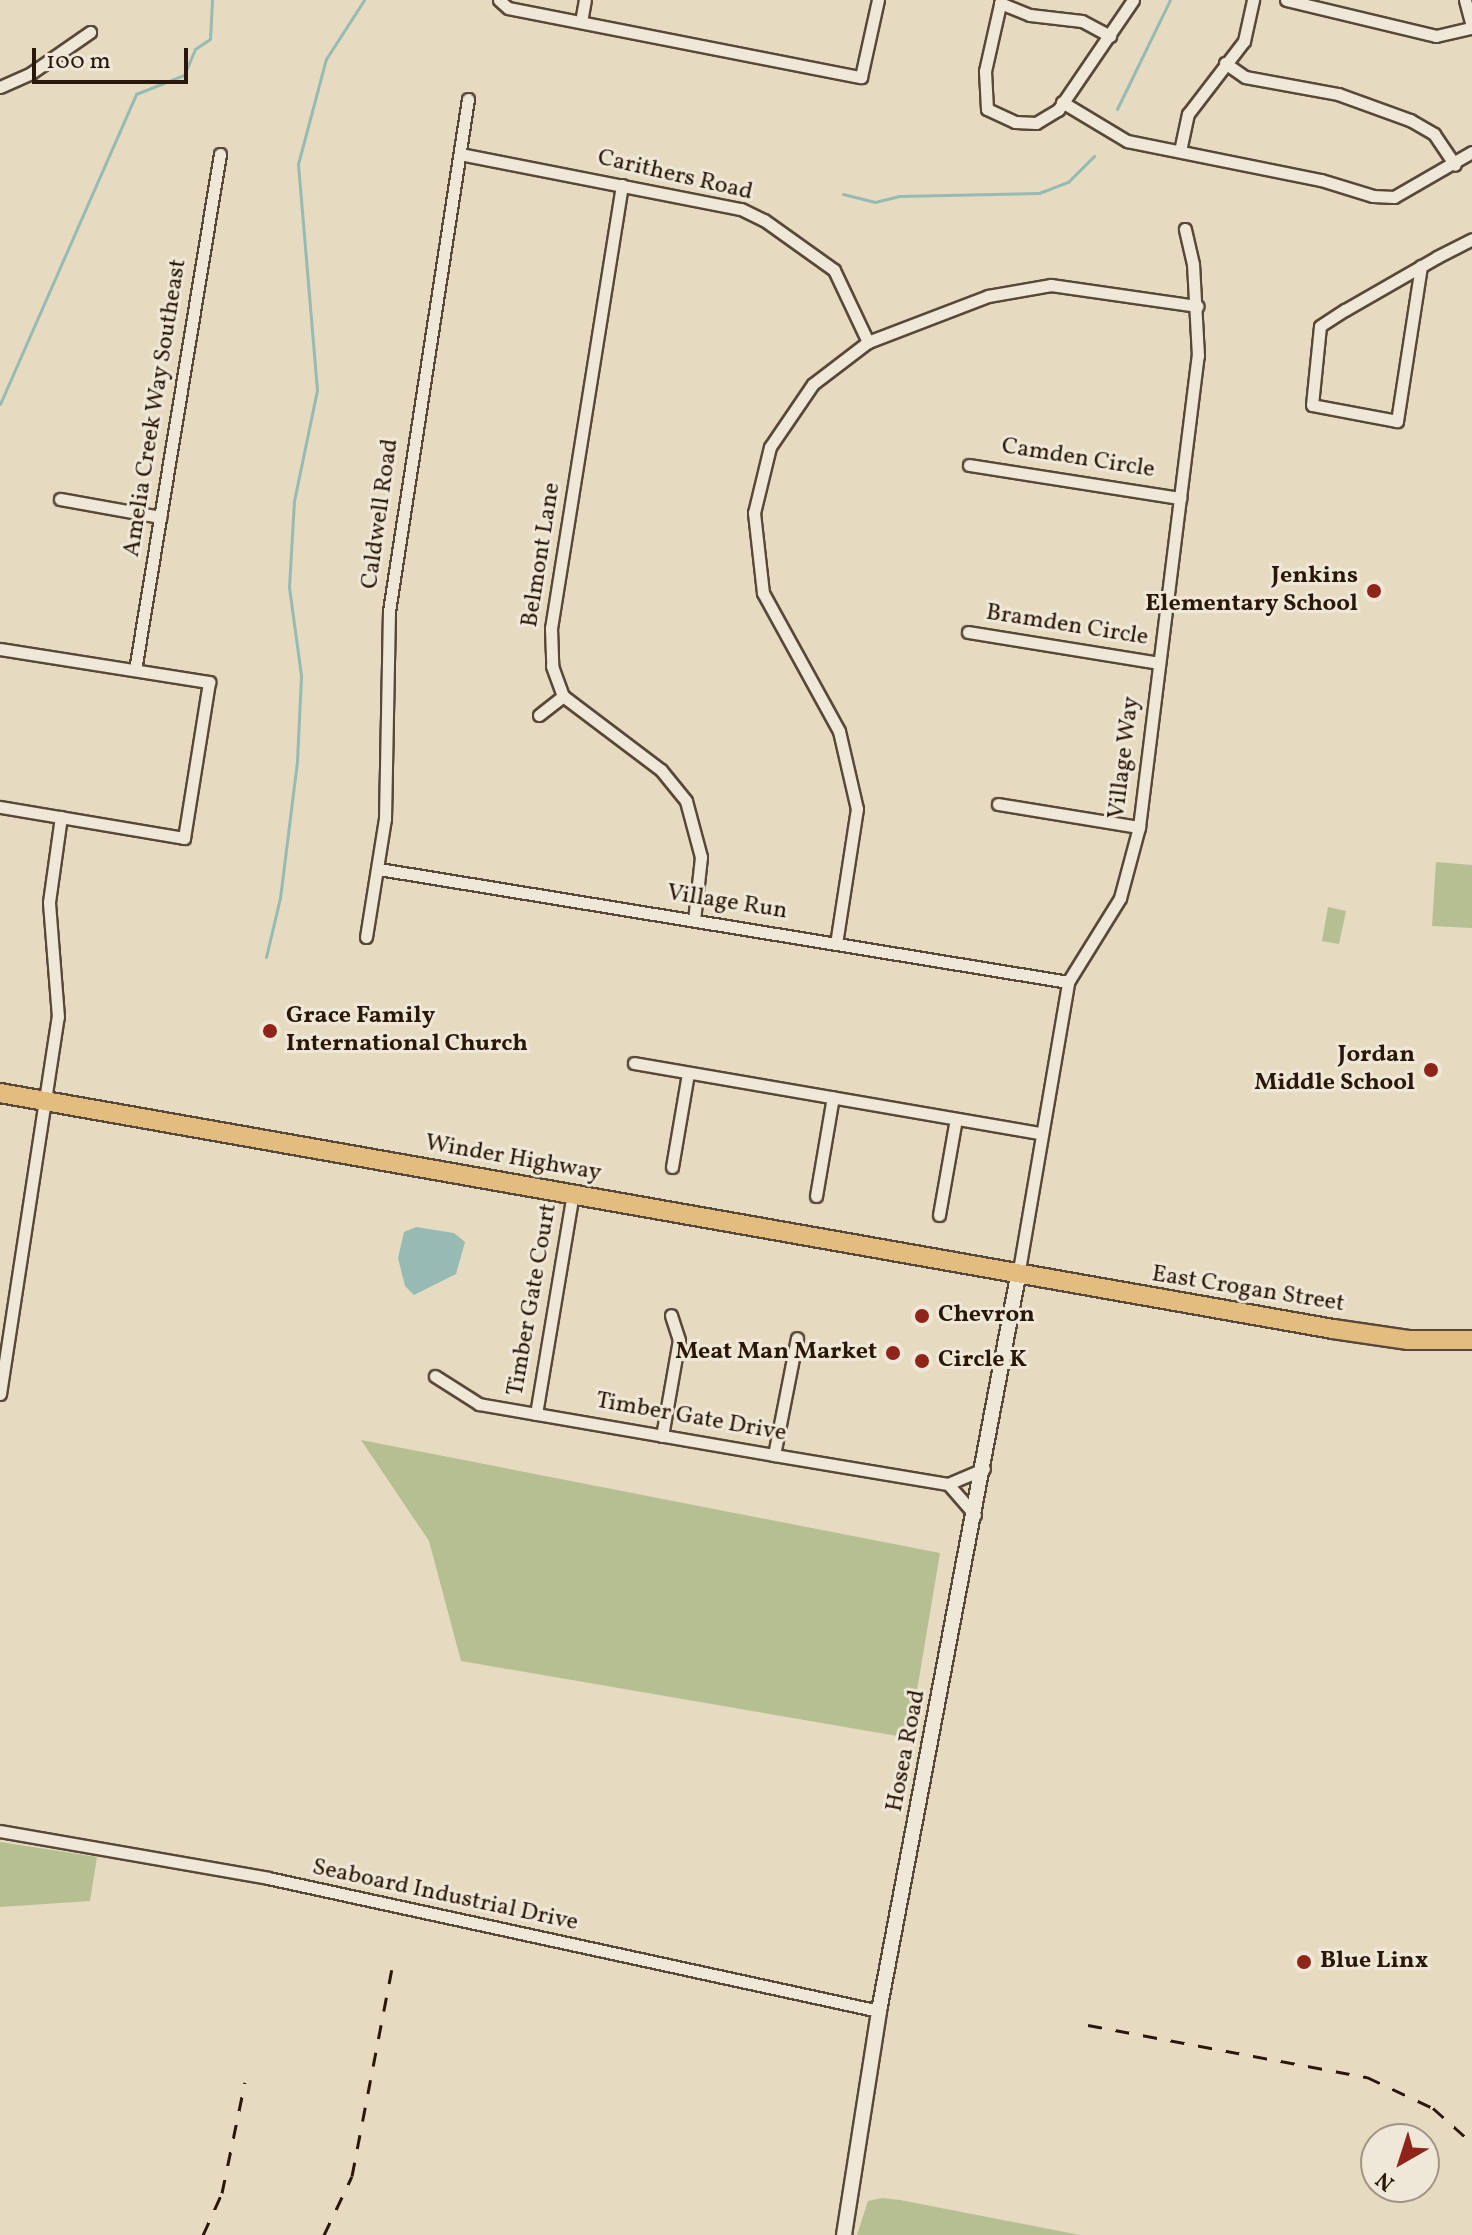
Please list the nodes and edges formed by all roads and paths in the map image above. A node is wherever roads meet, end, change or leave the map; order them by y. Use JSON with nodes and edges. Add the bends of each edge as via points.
{"nodes":[{"id":1,"x":499,"y":0,"type":"edge"},
{"id":2,"x":585,"y":0,"type":"edge"},
{"id":3,"x":878,"y":0,"type":"edge"},
{"id":4,"x":1133,"y":0,"type":"edge"},
{"id":5,"x":1253,"y":0,"type":"edge"},
{"id":6,"x":1286,"y":0,"type":"edge"},
{"id":7,"x":1465,"y":0,"type":"edge"},
{"id":8,"x":1001,"y":1,"type":"edge"},
{"id":9,"x":581,"y":22,"type":"junction"},
{"id":10,"x":1472,"y":27,"type":"edge"},
{"id":11,"x":90,"y":32,"type":"dead end"},
{"id":12,"x":1110,"y":36,"type":"junction"},
{"id":13,"x":1225,"y":63,"type":"junction"},
{"id":14,"x":0,"y":87,"type":"edge"},
{"id":15,"x":468,"y":99,"type":"dead end"},
{"id":16,"x":1062,"y":102,"type":"junction"},
{"id":17,"x":1180,"y":151,"type":"junction"},
{"id":18,"x":1472,"y":152,"type":"edge"},
{"id":19,"x":220,"y":154,"type":"dead end"},
{"id":20,"x":460,"y":154,"type":"junction"},
{"id":21,"x":1455,"y":165,"type":"junction"},
{"id":22,"x":622,"y":185,"type":"junction"},
{"id":23,"x":1185,"y":229,"type":"dead end"},
{"id":24,"x":1472,"y":239,"type":"edge"},
{"id":25,"x":1421,"y":266,"type":"junction"},
{"id":26,"x":1197,"y":306,"type":"junction"},
{"id":27,"x":868,"y":342,"type":"junction"},
{"id":28,"x":969,"y":465,"type":"dead end"},
{"id":29,"x":1180,"y":498,"type":"junction"},
{"id":30,"x":60,"y":499,"type":"dead end"},
{"id":31,"x":160,"y":517,"type":"junction"},
{"id":32,"x":968,"y":632,"type":"dead end"},
{"id":33,"x":0,"y":649,"type":"edge"},
{"id":34,"x":1159,"y":663,"type":"junction"},
{"id":35,"x":135,"y":670,"type":"junction"},
{"id":36,"x":563,"y":696,"type":"junction"},
{"id":37,"x":539,"y":715,"type":"dead end"},
{"id":38,"x":998,"y":804,"type":"dead end"},
{"id":39,"x":0,"y":807,"type":"edge"},
{"id":40,"x":61,"y":817,"type":"junction"},
{"id":41,"x":1139,"y":827,"type":"junction"},
{"id":42,"x":379,"y":869,"type":"junction"},
{"id":43,"x":694,"y":920,"type":"junction"},
{"id":44,"x":366,"y":937,"type":"dead end"},
{"id":45,"x":836,"y":944,"type":"junction"},
{"id":46,"x":1068,"y":982,"type":"junction"},
{"id":47,"x":634,"y":1063,"type":"dead end"},
{"id":48,"x":688,"y":1073,"type":"junction"},
{"id":49,"x":0,"y":1093,"type":"edge"},
{"id":50,"x":833,"y":1097,"type":"junction"},
{"id":51,"x":47,"y":1102,"type":"junction"},
{"id":52,"x":956,"y":1119,"type":"junction"},
{"id":53,"x":1041,"y":1133,"type":"junction"},
{"id":54,"x":672,"y":1167,"type":"dead end"},
{"id":55,"x":573,"y":1193,"type":"junction"},
{"id":56,"x":816,"y":1196,"type":"dead end"},
{"id":57,"x":939,"y":1215,"type":"dead end"},
{"id":58,"x":1018,"y":1276,"type":"junction"},
{"id":59,"x":671,"y":1315,"type":"dead end"},
{"id":60,"x":5,"y":1329,"type":"edge"},
{"id":61,"x":797,"y":1338,"type":"dead end"},
{"id":62,"x":1472,"y":1340,"type":"edge"},
{"id":63,"x":435,"y":1376,"type":"dead end"},
{"id":64,"x":0,"y":1394,"type":"edge"},
{"id":65,"x":536,"y":1414,"type":"junction"},
{"id":66,"x":662,"y":1436,"type":"junction"},
{"id":67,"x":774,"y":1455,"type":"junction"},
{"id":68,"x":984,"y":1469,"type":"junction"},
{"id":69,"x":948,"y":1484,"type":"junction"},
{"id":70,"x":975,"y":1515,"type":"junction"},
{"id":71,"x":0,"y":1831,"type":"edge"},
{"id":72,"x":879,"y":2011,"type":"junction"},
{"id":73,"x":844,"y":2235,"type":"edge"}],
"edges":[{"from":1,"to":9,"type":"street","via":[[508,8]]},
{"from":2,"to":9,"type":"street"},
{"from":3,"to":9,"type":"street","via":[[861,77]]},
{"from":4,"to":12,"type":"street"},
{"from":5,"to":13,"type":"street","via":[[1244,41]]},
{"from":6,"to":10,"type":"street","via":[[1436,36]]},
{"from":7,"to":10,"type":"street"},
{"from":8,"to":12,"type":"street","via":[[1030,15],[1082,21]]},
{"from":8,"to":16,"type":"street","via":[[985,71],[987,109],[1015,122],[1036,123]]},
{"from":11,"to":14,"type":"street","via":[[31,73]]},
{"from":12,"to":16,"type":"street"},
{"from":13,"to":17,"type":"street","via":[[1188,114]]},
{"from":13,"to":21,"type":"street","via":[[1245,77],[1338,94],[1410,120],[1434,134]]},
{"from":15,"to":20,"type":"street","name":"Caldwell Road"},
{"from":16,"to":17,"type":"street","via":[[1108,133]]},
{"from":17,"to":21,"type":"street","via":[[1373,196],[1394,197]]},
{"from":18,"to":21,"type":"street"},
{"from":19,"to":31,"type":"street","name":"Amelia Creek Way Southeast"},
{"from":20,"to":22,"type":"street","name":"Carithers Road"},
{"from":20,"to":42,"type":"street","name":"Caldwell Road","via":[[389,611]]},
{"from":22,"to":27,"type":"street","name":"Carithers Road","via":[[741,209],[764,220],[834,270]]},
{"from":22,"to":36,"type":"street","name":"Belmont Lane","via":[[551,628],[552,666]]},
{"from":23,"to":26,"type":"street","name":"Village Way"},
{"from":24,"to":25,"type":"street"},
{"from":25,"to":25,"type":"street","via":[[1320,326],[1312,405],[1397,421]]},
{"from":26,"to":27,"type":"street","via":[[1051,285],[988,296]]},
{"from":26,"to":29,"type":"street","name":"Village Way","via":[[1198,356]]},
{"from":27,"to":45,"type":"street","via":[[813,384],[790,415],[770,447],[754,513],[763,593],[839,731],[852,774],[855,837]]},
{"from":28,"to":29,"type":"street","name":"Camden Circle"},
{"from":29,"to":34,"type":"street","name":"Village Way"},
{"from":30,"to":31,"type":"street"},
{"from":31,"to":35,"type":"street","name":"Amelia Creek Way Southeast"},
{"from":32,"to":34,"type":"street","name":"Bramden Circle"},
{"from":33,"to":35,"type":"street"},
{"from":34,"to":41,"type":"street","name":"Village Way"},
{"from":35,"to":40,"type":"street","via":[[209,682],[184,838]]},
{"from":36,"to":37,"type":"street"},
{"from":36,"to":43,"type":"street","via":[[661,770],[686,801],[701,857]]},
{"from":38,"to":41,"type":"street"},
{"from":39,"to":40,"type":"street"},
{"from":40,"to":51,"type":"street","via":[[49,902],[58,1017]]},
{"from":41,"to":46,"type":"street","name":"Village Way","via":[[1120,898]]},
{"from":42,"to":43,"type":"street","name":"Village Run"},
{"from":42,"to":44,"type":"street","name":"Caldwell Road"},
{"from":43,"to":45,"type":"street","name":"Village Run"},
{"from":45,"to":46,"type":"street","name":"Village Run"},
{"from":46,"to":53,"type":"street","name":"Village Way"},
{"from":47,"to":48,"type":"street"},
{"from":48,"to":50,"type":"street"},
{"from":48,"to":54,"type":"street"},
{"from":49,"to":51,"type":"main road","name":"Winder Highway"},
{"from":50,"to":52,"type":"street"},
{"from":50,"to":56,"type":"street"},
{"from":51,"to":55,"type":"main road","name":"Winder Highway"},
{"from":51,"to":60,"type":"street"},
{"from":52,"to":53,"type":"street"},
{"from":52,"to":57,"type":"street"},
{"from":53,"to":58,"type":"street","name":"Village Way"},
{"from":55,"to":58,"type":"main road","name":"Winder Highway"},
{"from":55,"to":65,"type":"street","name":"Timber Gate Court"},
{"from":58,"to":62,"type":"main road","name":"East Crogan Street","via":[[1408,1340]]},
{"from":58,"to":68,"type":"street","name":"Hosea Road"},
{"from":59,"to":66,"type":"street","via":[[679,1340]]},
{"from":60,"to":64,"type":"street"},
{"from":61,"to":67,"type":"street"},
{"from":63,"to":65,"type":"street","name":"Timber Gate Drive","via":[[479,1404]]},
{"from":65,"to":66,"type":"street","name":"Timber Gate Drive"},
{"from":66,"to":67,"type":"street","name":"Timber Gate Drive"},
{"from":67,"to":69,"type":"street","name":"Timber Gate Drive"},
{"from":68,"to":69,"type":"street"},
{"from":68,"to":70,"type":"street","name":"Hosea Road"},
{"from":69,"to":70,"type":"street"},
{"from":70,"to":72,"type":"street","name":"Hosea Road"},
{"from":71,"to":72,"type":"street","name":"Seaboard Industrial Drive","via":[[268,1878]]},
{"from":72,"to":73,"type":"street","name":"Hosea Road"}]}
